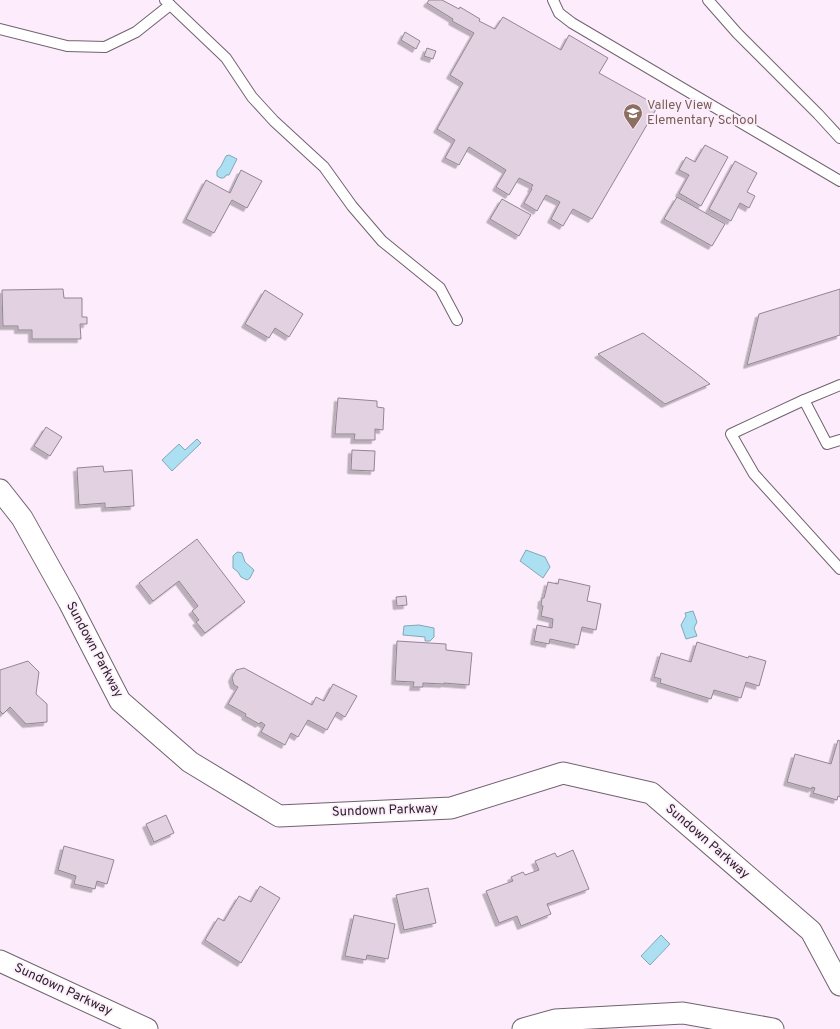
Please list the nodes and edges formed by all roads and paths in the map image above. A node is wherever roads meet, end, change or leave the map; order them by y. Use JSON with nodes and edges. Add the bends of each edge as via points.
{"nodes":[{"id":1,"x":553,"y":0,"type":"edge"},
{"id":2,"x":708,"y":0,"type":"edge"},
{"id":3,"x":168,"y":3,"type":"edge"},
{"id":4,"x":0,"y":30,"type":"edge"},
{"id":5,"x":840,"y":138,"type":"edge"},
{"id":6,"x":840,"y":181,"type":"edge"},
{"id":7,"x":457,"y":320,"type":"dead end"},
{"id":8,"x":840,"y":385,"type":"edge"},
{"id":9,"x":804,"y":400,"type":"junction"},
{"id":10,"x":840,"y":440,"type":"edge"},
{"id":11,"x":0,"y":490,"type":"edge"},
{"id":12,"x":840,"y":569,"type":"edge"},
{"id":13,"x":0,"y":961,"type":"edge"},
{"id":14,"x":840,"y":986,"type":"edge"},
{"id":15,"x":147,"y":1029,"type":"edge"},
{"id":16,"x":523,"y":1029,"type":"edge"},
{"id":17,"x":773,"y":1029,"type":"edge"}],
"edges":[{"from":1,"to":6,"type":"lane","via":[[559,13],[572,24]]},
{"from":2,"to":5,"type":"lane"},
{"from":3,"to":4,"type":"lane","via":[[136,32],[105,47],[67,46]]},
{"from":3,"to":7,"type":"lane","via":[[226,58],[252,97],[324,167],[352,206],[382,241],[440,288]]},
{"from":8,"to":9,"type":"lane"},
{"from":9,"to":10,"type":"lane","via":[[827,444]]},
{"from":9,"to":12,"type":"lane","via":[[731,434],[754,474]]},
{"from":11,"to":14,"type":"street","name":"Sundown Parkway","via":[[22,518],[120,701],[190,762],[279,816],[451,808],[563,773],[651,793],[811,931]]},
{"from":13,"to":15,"type":"street","name":"Sundown Parkway"},
{"from":16,"to":17,"type":"street","via":[[555,1020],[683,1013]]}]}
